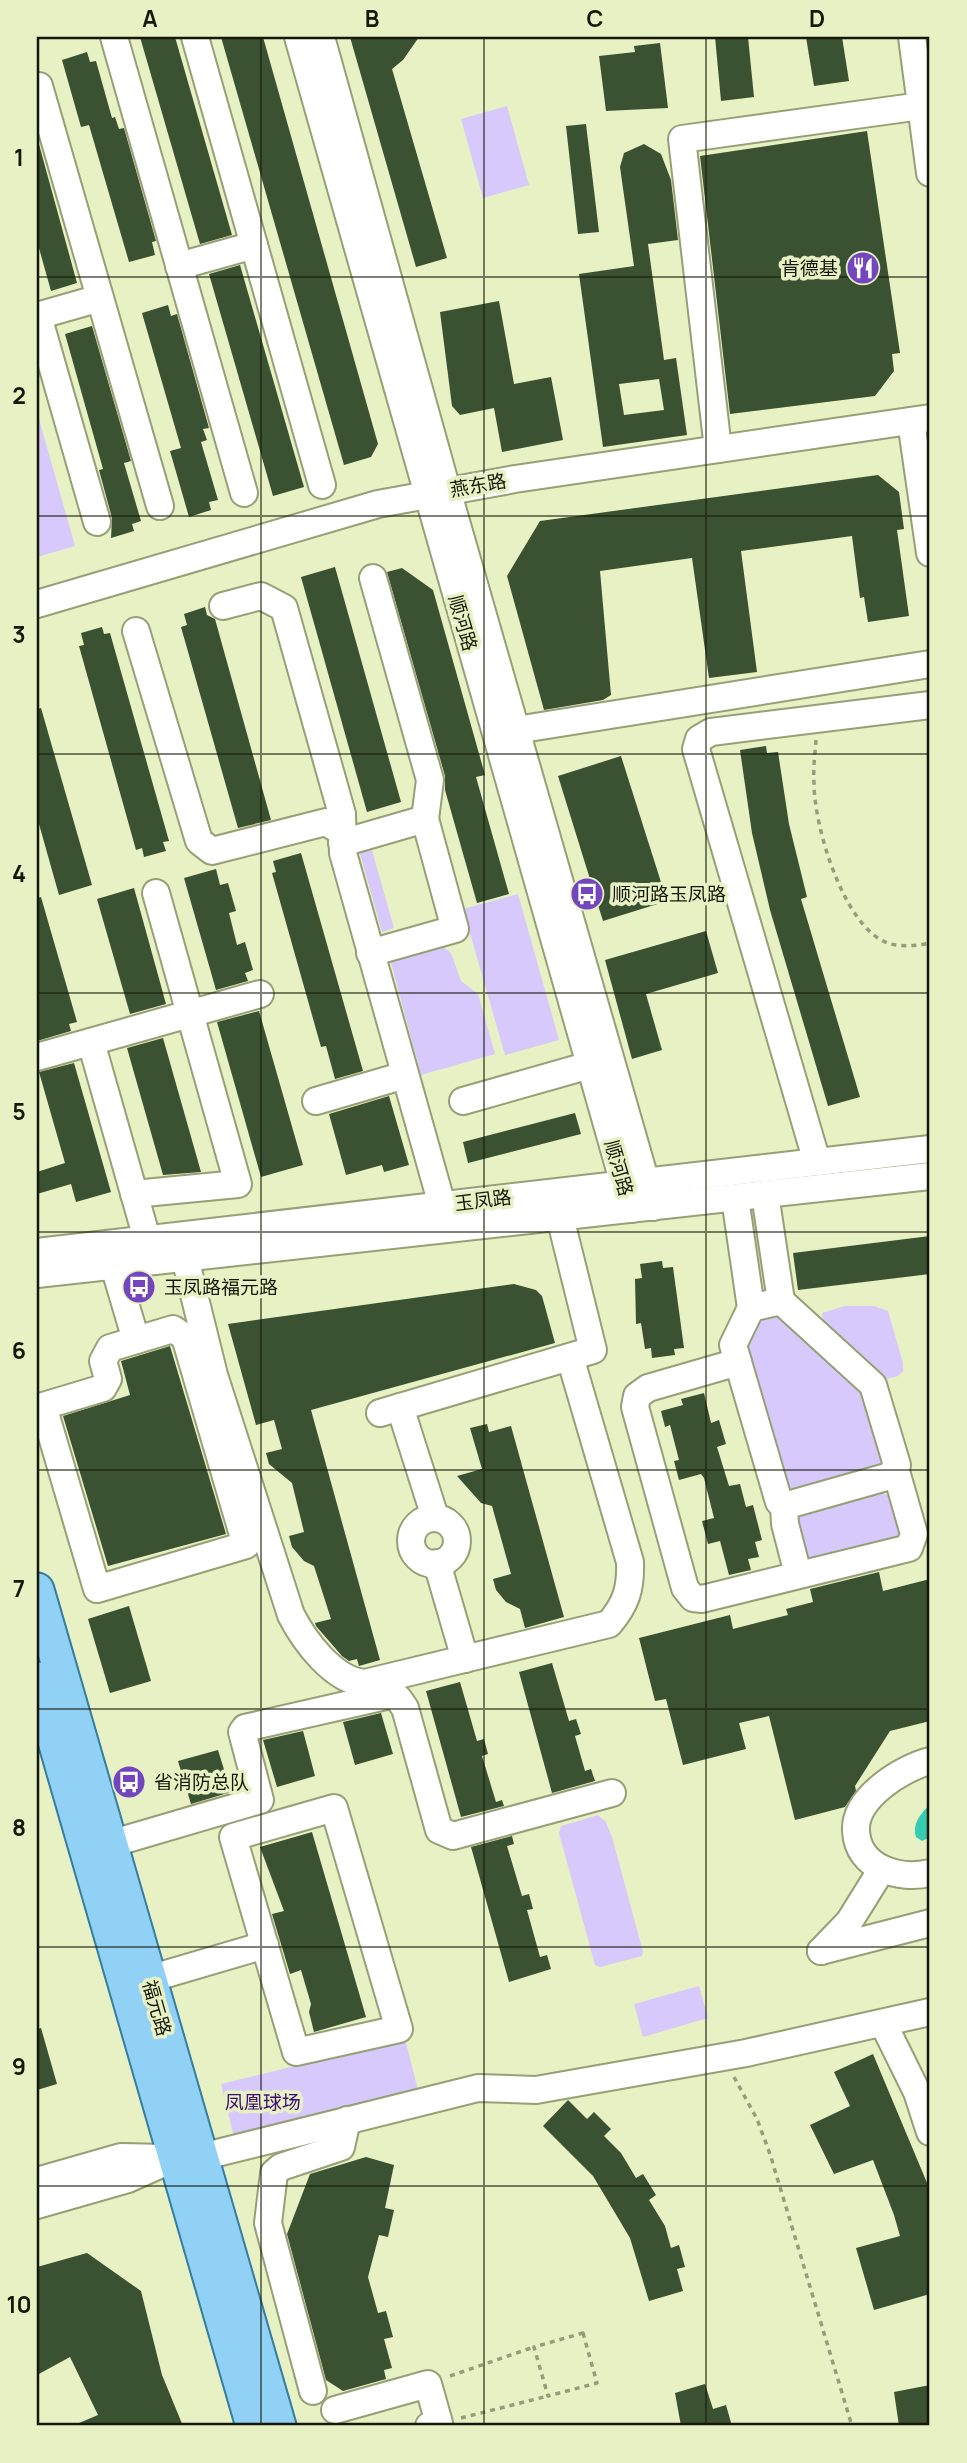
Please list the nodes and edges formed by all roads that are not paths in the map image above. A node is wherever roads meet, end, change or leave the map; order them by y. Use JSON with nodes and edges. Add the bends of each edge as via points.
{"nodes":[{"id":1,"x":114,"y":37,"type":"edge"},
{"id":2,"x":195,"y":37,"type":"edge"},
{"id":3,"x":298,"y":37,"type":"edge"},
{"id":4,"x":321,"y":37,"type":"edge"},
{"id":5,"x":912,"y":37,"type":"edge"},
{"id":6,"x":39,"y":86,"type":"dead end"},
{"id":7,"x":921,"y":106,"type":"junction"},
{"id":8,"x":930,"y":173,"type":"edge"},
{"id":9,"x":254,"y":245,"type":"junction"},
{"id":10,"x":179,"y":266,"type":"junction"},
{"id":11,"x":100,"y":298,"type":"junction"},
{"id":12,"x":37,"y":316,"type":"edge"},
{"id":13,"x":921,"y":420,"type":"edge"},
{"id":14,"x":718,"y":449,"type":"junction"},
{"id":15,"x":322,"y":485,"type":"dead end"},
{"id":16,"x":244,"y":493,"type":"dead end"},
{"id":17,"x":436,"y":493,"type":"junction"},
{"id":18,"x":160,"y":506,"type":"dead end"},
{"id":19,"x":97,"y":522,"type":"dead end"},
{"id":20,"x":930,"y":553,"type":"edge"},
{"id":21,"x":373,"y":578,"type":"dead end"},
{"id":22,"x":37,"y":604,"type":"edge"},
{"id":23,"x":223,"y":606,"type":"dead end"},
{"id":24,"x":136,"y":631,"type":"dead end"},
{"id":25,"x":930,"y":664,"type":"edge"},
{"id":26,"x":930,"y":705,"type":"edge"},
{"id":27,"x":516,"y":730,"type":"junction"},
{"id":28,"x":425,"y":819,"type":"junction"},
{"id":29,"x":342,"y":837,"type":"junction"},
{"id":30,"x":156,"y":893,"type":"dead end"},
{"id":31,"x":370,"y":953,"type":"junction"},
{"id":32,"x":260,"y":994,"type":"dead end"},
{"id":33,"x":190,"y":1013,"type":"junction"},
{"id":34,"x":91,"y":1042,"type":"junction"},
{"id":35,"x":37,"y":1057,"type":"edge"},
{"id":36,"x":590,"y":1065,"type":"junction"},
{"id":37,"x":405,"y":1075,"type":"junction"},
{"id":38,"x":316,"y":1101,"type":"dead end"},
{"id":39,"x":463,"y":1101,"type":"dead end"},
{"id":40,"x":930,"y":1149,"type":"edge"},
{"id":41,"x":817,"y":1162,"type":"junction"},
{"id":42,"x":930,"y":1176,"type":"edge"},
{"id":43,"x":635,"y":1183,"type":"junction"},
{"id":44,"x":134,"y":1194,"type":"junction"},
{"id":45,"x":765,"y":1194,"type":"junction"},
{"id":46,"x":735,"y":1198,"type":"junction"},
{"id":47,"x":442,"y":1205,"type":"junction"},
{"id":48,"x":642,"y":1208,"type":"junction"},
{"id":49,"x":560,"y":1217,"type":"junction"},
{"id":50,"x":147,"y":1239,"type":"junction"},
{"id":51,"x":37,"y":1252,"type":"edge"},
{"id":52,"x":185,"y":1258,"type":"junction"},
{"id":53,"x":114,"y":1266,"type":"junction"},
{"id":54,"x":37,"y":1274,"type":"edge"},
{"id":55,"x":781,"y":1301,"type":"junction"},
{"id":56,"x":751,"y":1308,"type":"junction"},
{"id":57,"x":136,"y":1340,"type":"junction"},
{"id":58,"x":570,"y":1357,"type":"junction"},
{"id":59,"x":738,"y":1362,"type":"junction"},
{"id":60,"x":896,"y":1471,"type":"junction"},
{"id":61,"x":783,"y":1506,"type":"junction"},
{"id":62,"x":798,"y":1574,"type":"junction"},
{"id":63,"x":37,"y":1590,"type":"edge"},
{"id":64,"x":465,"y":1659,"type":"junction"},
{"id":65,"x":37,"y":1679,"type":"edge"},
{"id":66,"x":930,"y":1761,"type":"edge"},
{"id":67,"x":612,"y":1793,"type":"dead end"},
{"id":68,"x":110,"y":1844,"type":"junction"},
{"id":69,"x":882,"y":1869,"type":"junction"},
{"id":70,"x":930,"y":1873,"type":"edge"},
{"id":71,"x":930,"y":1923,"type":"edge"},
{"id":72,"x":265,"y":1945,"type":"junction"},
{"id":73,"x":149,"y":1979,"type":"junction"},
{"id":74,"x":930,"y":2012,"type":"edge"},
{"id":75,"x":883,"y":2023,"type":"junction"},
{"id":76,"x":347,"y":2120,"type":"junction"},
{"id":77,"x":930,"y":2132,"type":"edge"},
{"id":78,"x":188,"y":2158,"type":"junction"},
{"id":79,"x":37,"y":2181,"type":"edge"},
{"id":80,"x":37,"y":2205,"type":"edge"},
{"id":81,"x":267,"y":2385,"type":"junction"},
{"id":82,"x":313,"y":2391,"type":"junction"},
{"id":83,"x":339,"y":2418,"type":"edge"},
{"id":84,"x":434,"y":2425,"type":"edge"},
{"id":85,"x":253,"y":2426,"type":"edge"},
{"id":86,"x":279,"y":2426,"type":"edge"}],
"edges":[{"from":1,"to":10,"type":"street"},
{"from":2,"to":9,"type":"street"},
{"from":3,"to":17,"type":"street","name":"顺河路"},
{"from":4,"to":17,"type":"street","name":"顺河路"},
{"from":5,"to":7,"type":"street"},
{"from":6,"to":11,"type":"street"},
{"from":7,"to":8,"type":"street"},
{"from":7,"to":14,"type":"street","via":[[682,139]]},
{"from":9,"to":10,"type":"street"},
{"from":9,"to":15,"type":"street"},
{"from":10,"to":16,"type":"street"},
{"from":11,"to":12,"type":"street"},
{"from":11,"to":18,"type":"street"},
{"from":12,"to":19,"type":"street"},
{"from":13,"to":14,"type":"street","name":"燕东路"},
{"from":13,"to":20,"type":"street"},
{"from":14,"to":17,"type":"street","name":"燕东路"},
{"from":17,"to":22,"type":"street","name":"燕东路","via":[[378,504]]},
{"from":17,"to":27,"type":"street","name":"顺河路"},
{"from":17,"to":36,"type":"street","name":"顺河路"},
{"from":21,"to":28,"type":"street","via":[[430,780]]},
{"from":23,"to":29,"type":"street","via":[[261,596],[284,608],[342,814]]},
{"from":24,"to":29,"type":"street","via":[[199,841],[212,851],[326,822]]},
{"from":25,"to":27,"type":"street"},
{"from":26,"to":41,"type":"street","via":[[711,732],[699,739],[696,749]]},
{"from":27,"to":43,"type":"street","name":"顺河路"},
{"from":28,"to":29,"type":"street"},
{"from":28,"to":31,"type":"street","via":[[456,929]]},
{"from":29,"to":31,"type":"street"},
{"from":30,"to":33,"type":"street"},
{"from":31,"to":37,"type":"street"},
{"from":32,"to":33,"type":"street"},
{"from":33,"to":34,"type":"street"},
{"from":33,"to":44,"type":"street","via":[[238,1184]]},
{"from":34,"to":35,"type":"street"},
{"from":34,"to":44,"type":"street"},
{"from":36,"to":39,"type":"street"},
{"from":36,"to":43,"type":"street","name":"顺河路"},
{"from":37,"to":38,"type":"street"},
{"from":37,"to":47,"type":"street"},
{"from":40,"to":41,"type":"street","name":"玉凤路"},
{"from":41,"to":43,"type":"street","name":"玉凤路"},
{"from":42,"to":45,"type":"street","name":"玉凤路"},
{"from":43,"to":47,"type":"street","name":"玉凤路"},
{"from":43,"to":48,"type":"street","name":"顺河路"},
{"from":44,"to":50,"type":"street"},
{"from":45,"to":46,"type":"street","name":"玉凤路"},
{"from":45,"to":55,"type":"street"},
{"from":46,"to":48,"type":"street","name":"玉凤路"},
{"from":46,"to":56,"type":"street"},
{"from":47,"to":50,"type":"street","name":"玉凤路"},
{"from":48,"to":49,"type":"street","name":"玉凤路"},
{"from":49,"to":52,"type":"street","name":"玉凤路"},
{"from":49,"to":58,"type":"street","via":[[593,1350]]},
{"from":50,"to":51,"type":"street","name":"玉凤路"},
{"from":52,"to":53,"type":"street","name":"玉凤路"},
{"from":52,"to":64,"type":"street","via":[[214,1375],[301,1634],[340,1676],[352,1682],[365,1683]]},
{"from":53,"to":54,"type":"street","name":"玉凤路"},
{"from":53,"to":57,"type":"street"},
{"from":55,"to":56,"type":"street"},
{"from":55,"to":60,"type":"street","via":[[873,1385]]},
{"from":56,"to":59,"type":"street","via":[[735,1336]]},
{"from":57,"to":57,"type":"street","via":[[173,1329],[185,1337],[246,1545],[97,1589],[43,1406],[103,1388],[108,1379],[103,1361],[110,1348]]},
{"from":58,"to":64,"type":"street","via":[[630,1562],[625,1603],[609,1623]]},
{"from":58,"to":64,"type":"street","via":[[390,1410],[435,1517],[452,1526],[457,1540],[453,1553],[437,1563]]},
{"from":59,"to":61,"type":"street"},
{"from":59,"to":62,"type":"street","via":[[648,1388],[637,1396],[635,1407],[681,1575],[693,1598],[702,1599]]},
{"from":60,"to":61,"type":"street"},
{"from":60,"to":62,"type":"street","via":[[914,1534],[909,1548]]},
{"from":61,"to":62,"type":"street"},
{"from":63,"to":68,"type":"main road","name":"福元路"},
{"from":65,"to":78,"type":"main road","name":"福元路"},
{"from":66,"to":69,"type":"street","via":[[905,1769],[880,1787],[862,1810],[856,1829],[859,1844],[874,1866]]},
{"from":67,"to":68,"type":"street","via":[[453,1836],[439,1830],[405,1707],[390,1695],[245,1728],[243,1745],[260,1800]]},
{"from":68,"to":73,"type":"main road","name":"福元路"},
{"from":69,"to":70,"type":"street","via":[[893,1874]]},
{"from":69,"to":71,"type":"street","via":[[849,1922],[821,1951]]},
{"from":72,"to":72,"type":"street","via":[[233,1837],[334,1808],[399,2029],[296,2052]]},
{"from":72,"to":73,"type":"street"},
{"from":73,"to":78,"type":"main road","name":"福元路"},
{"from":74,"to":75,"type":"street"},
{"from":75,"to":76,"type":"street","via":[[536,2090],[478,2088]]},
{"from":75,"to":77,"type":"street","via":[[917,2092]]},
{"from":76,"to":78,"type":"street"},
{"from":76,"to":82,"type":"street","via":[[341,2147],[274,2173],[269,2211],[268,2223]]},
{"from":78,"to":79,"type":"street","via":[[121,2157]]},
{"from":78,"to":80,"type":"street"},
{"from":78,"to":81,"type":"main road","name":"福元路"},
{"from":78,"to":85,"type":"main road","name":"福元路"},
{"from":81,"to":82,"type":"street"},
{"from":81,"to":86,"type":"main road","name":"福元路"},
{"from":82,"to":83,"type":"street","via":[[328,2401]]},
{"from":83,"to":84,"type":"street","via":[[428,2384]]}]}
